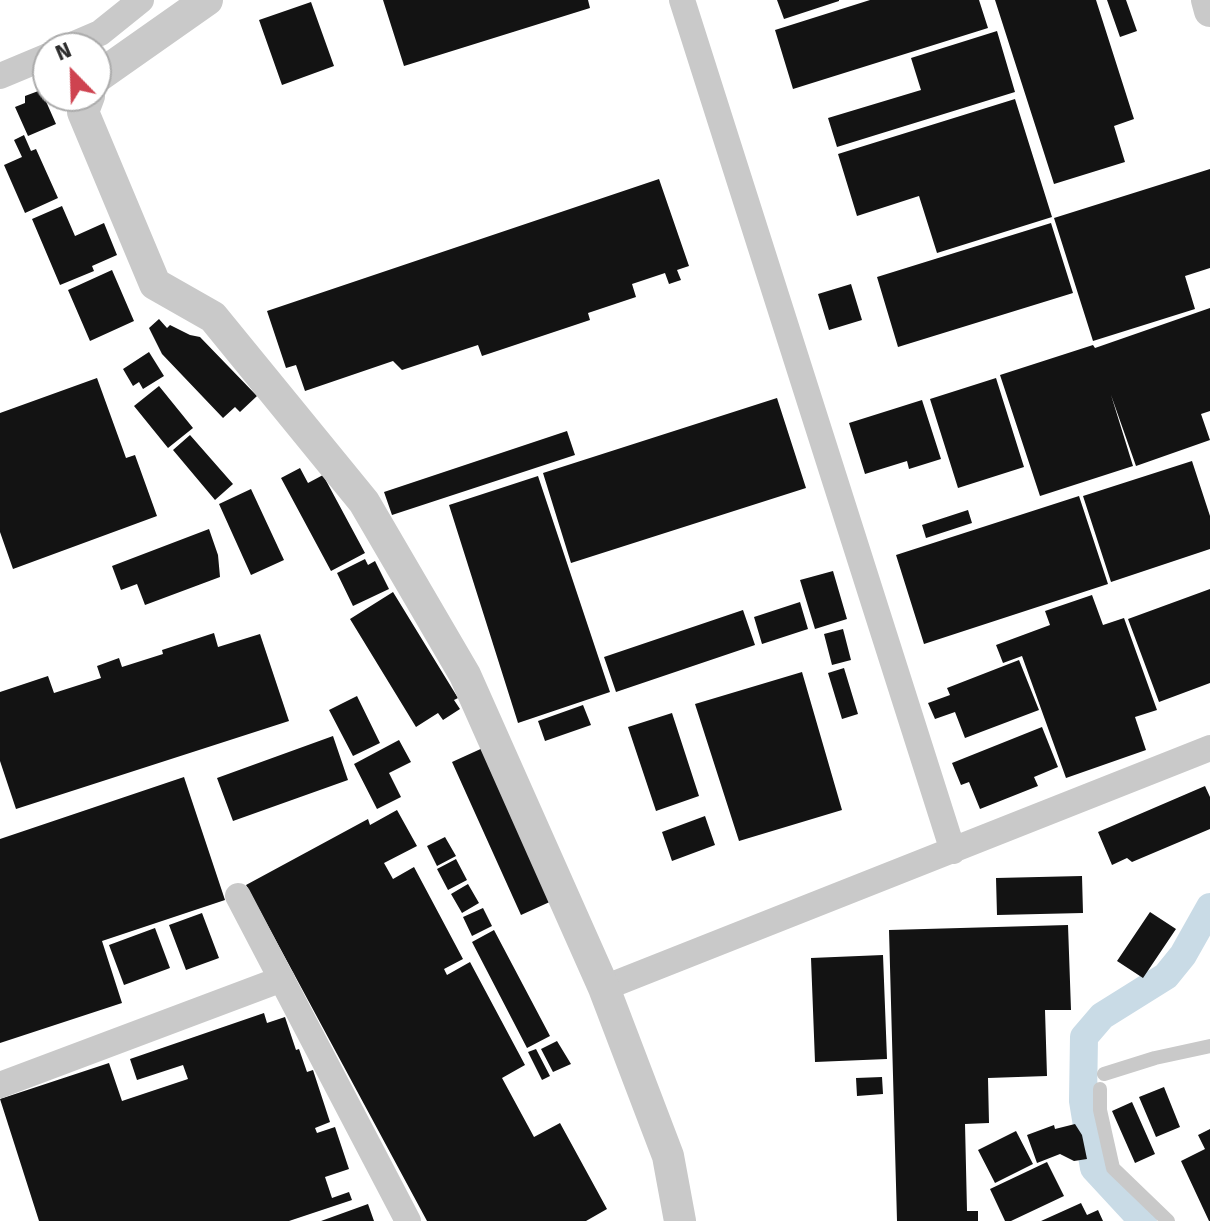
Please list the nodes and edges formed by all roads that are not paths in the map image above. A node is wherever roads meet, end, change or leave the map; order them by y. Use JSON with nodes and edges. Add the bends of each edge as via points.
{"nodes":[{"id":1,"x":141,"y":0,"type":"edge"},
{"id":2,"x":207,"y":0,"type":"edge"},
{"id":3,"x":682,"y":0,"type":"edge"},
{"id":4,"x":1207,"y":0,"type":"edge"},
{"id":5,"x":1210,"y":11,"type":"edge"},
{"id":6,"x":101,"y":32,"type":"edge"},
{"id":7,"x":32,"y":63,"type":"edge"},
{"id":8,"x":112,"y":67,"type":"edge"},
{"id":9,"x":0,"y":76,"type":"edge"},
{"id":10,"x":83,"y":112,"type":"edge"},
{"id":11,"x":1210,"y":748,"type":"edge"},
{"id":12,"x":953,"y":851,"type":"junction"},
{"id":13,"x":238,"y":896,"type":"dead end"},
{"id":14,"x":282,"y":979,"type":"junction"},
{"id":15,"x":604,"y":988,"type":"junction"},
{"id":16,"x":1210,"y":1046,"type":"edge"},
{"id":17,"x":1104,"y":1074,"type":"dead end"},
{"id":18,"x":0,"y":1085,"type":"edge"},
{"id":19,"x":1100,"y":1089,"type":"dead end"},
{"id":20,"x":408,"y":1221,"type":"edge"},
{"id":21,"x":680,"y":1221,"type":"edge"},
{"id":22,"x":1168,"y":1221,"type":"edge"}],
"edges":[{"from":1,"to":6,"type":"street"},
{"from":2,"to":8,"type":"street"},
{"from":3,"to":12,"type":"street"},
{"from":4,"to":5,"type":"street"},
{"from":7,"to":9,"type":"street"},
{"from":10,"to":15,"type":"street","via":[[155,284],[213,317],[364,502],[465,675]]},
{"from":11,"to":12,"type":"street"},
{"from":12,"to":15,"type":"street"},
{"from":13,"to":14,"type":"street"},
{"from":14,"to":18,"type":"street"},
{"from":14,"to":20,"type":"street"},
{"from":15,"to":21,"type":"street","via":[[668,1156]]},
{"from":16,"to":17,"type":"lane"},
{"from":19,"to":22,"type":"lane","via":[[1113,1168]]}]}
